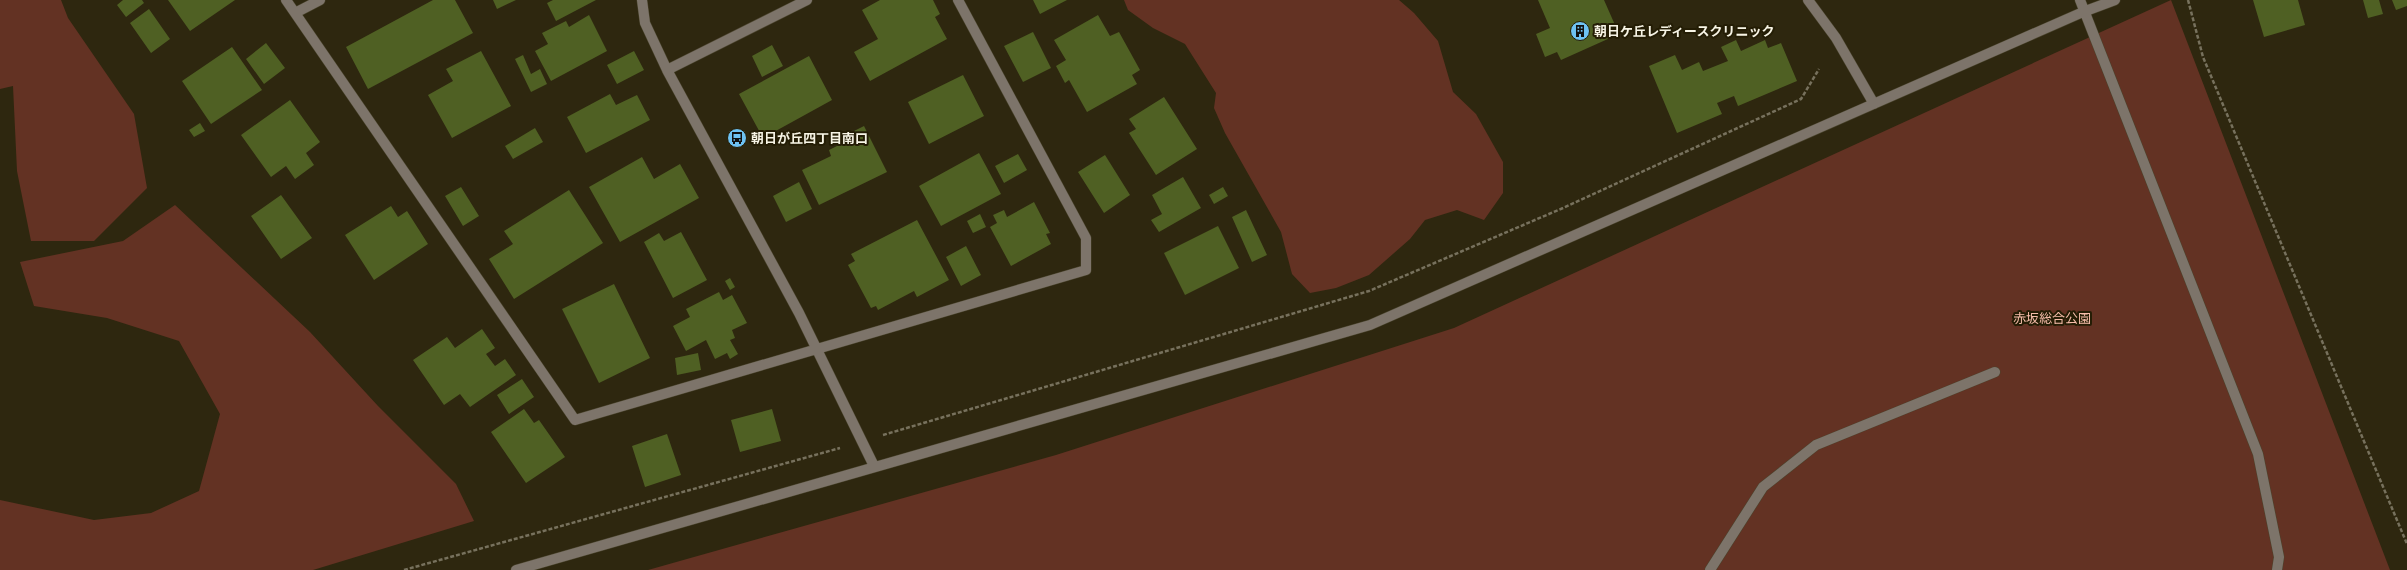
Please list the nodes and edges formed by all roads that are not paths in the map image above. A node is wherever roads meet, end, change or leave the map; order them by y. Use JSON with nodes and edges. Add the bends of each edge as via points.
{"nodes":[{"id":1,"x":286,"y":0,"type":"edge"},
{"id":2,"x":320,"y":0,"type":"edge"},
{"id":3,"x":642,"y":0,"type":"edge"},
{"id":4,"x":807,"y":0,"type":"edge"},
{"id":5,"x":958,"y":0,"type":"edge"},
{"id":6,"x":1808,"y":0,"type":"edge"},
{"id":7,"x":2080,"y":0,"type":"edge"},
{"id":8,"x":2115,"y":0,"type":"edge"},
{"id":9,"x":2084,"y":12,"type":"junction"},
{"id":10,"x":295,"y":13,"type":"junction"},
{"id":11,"x":667,"y":70,"type":"junction"},
{"id":12,"x":1874,"y":104,"type":"junction"},
{"id":13,"x":814,"y":349,"type":"junction"},
{"id":14,"x":1995,"y":372,"type":"dead end"},
{"id":15,"x":874,"y":466,"type":"junction"},
{"id":16,"x":516,"y":570,"type":"edge"},
{"id":17,"x":1710,"y":570,"type":"edge"},
{"id":18,"x":2277,"y":570,"type":"edge"}],
"edges":[{"from":1,"to":10,"type":"street"},
{"from":2,"to":10,"type":"street"},
{"from":3,"to":11,"type":"street","via":[[646,23]]},
{"from":4,"to":11,"type":"street"},
{"from":5,"to":13,"type":"street","via":[[1086,238],[1086,270]]},
{"from":6,"to":12,"type":"street","via":[[1836,38]]},
{"from":7,"to":9,"type":"street"},
{"from":8,"to":9,"type":"street"},
{"from":9,"to":12,"type":"street"},
{"from":9,"to":18,"type":"street","via":[[2258,454],[2279,556]]},
{"from":10,"to":13,"type":"street","via":[[574,420]]},
{"from":11,"to":13,"type":"street","via":[[799,313]]},
{"from":12,"to":15,"type":"street","via":[[1370,325]]},
{"from":13,"to":15,"type":"street"},
{"from":14,"to":17,"type":"street","via":[[1816,445],[1763,487]]},
{"from":15,"to":16,"type":"street"}]}
